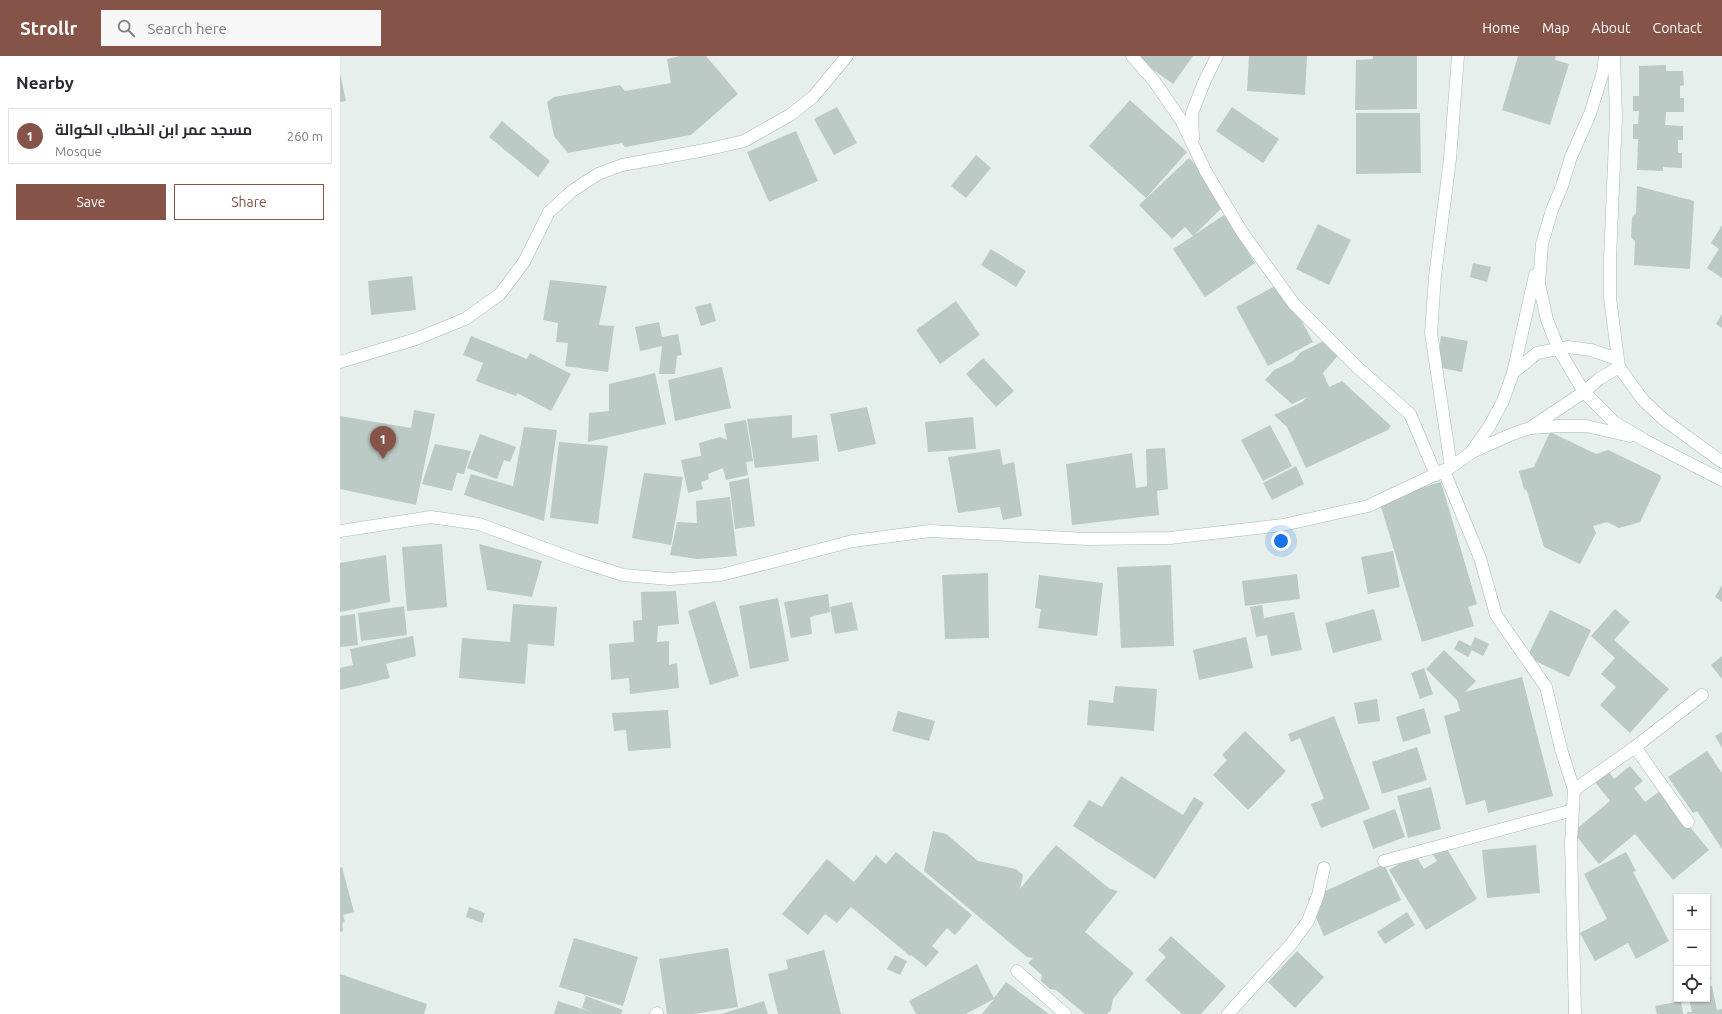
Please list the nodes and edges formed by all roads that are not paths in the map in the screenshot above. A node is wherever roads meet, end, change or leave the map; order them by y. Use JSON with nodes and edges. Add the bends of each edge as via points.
{"nodes":[{"id":1,"x":847,"y":56,"type":"edge"},
{"id":2,"x":1132,"y":56,"type":"edge"},
{"id":3,"x":1217,"y":56,"type":"edge"},
{"id":4,"x":1458,"y":56,"type":"edge"},
{"id":5,"x":1605,"y":56,"type":"edge"},
{"id":6,"x":1614,"y":56,"type":"edge"},
{"id":7,"x":1194,"y":146,"type":"junction"},
{"id":8,"x":1542,"y":244,"type":"junction"},
{"id":9,"x":1559,"y":350,"type":"junction"},
{"id":10,"x":340,"y":362,"type":"edge"},
{"id":11,"x":1618,"y":363,"type":"junction"},
{"id":12,"x":1513,"y":373,"type":"junction"},
{"id":13,"x":1584,"y":392,"type":"junction"},
{"id":14,"x":1530,"y":428,"type":"junction"},
{"id":15,"x":1644,"y":440,"type":"junction"},
{"id":16,"x":1472,"y":452,"type":"junction"},
{"id":17,"x":1722,"y":462,"type":"edge"},
{"id":18,"x":1444,"y":471,"type":"junction"},
{"id":19,"x":1722,"y":480,"type":"edge"},
{"id":20,"x":340,"y":531,"type":"edge"},
{"id":21,"x":1702,"y":695,"type":"dead end"},
{"id":22,"x":1635,"y":747,"type":"junction"},
{"id":23,"x":1574,"y":790,"type":"junction"},
{"id":24,"x":1573,"y":810,"type":"junction"},
{"id":25,"x":1688,"y":822,"type":"dead end"},
{"id":26,"x":1384,"y":861,"type":"dead end"},
{"id":27,"x":1324,"y":868,"type":"dead end"},
{"id":28,"x":1017,"y":971,"type":"dead end"},
{"id":29,"x":1065,"y":1014,"type":"edge"},
{"id":30,"x":1228,"y":1014,"type":"edge"},
{"id":31,"x":1575,"y":1014,"type":"edge"}],
"edges":[{"from":1,"to":10,"type":"street","via":[[813,97],[790,115],[744,141],[622,165],[598,174],[549,212],[524,262],[500,294],[465,319],[416,339]]},
{"from":2,"to":7,"type":"street","via":[[1154,80],[1181,120]]},
{"from":3,"to":7,"type":"street","via":[[1192,113]]},
{"from":4,"to":18,"type":"street","via":[[1450,159],[1435,276],[1432,333]]},
{"from":5,"to":8,"type":"street","via":[[1590,114],[1571,157]]},
{"from":6,"to":11,"type":"street","via":[[1616,116],[1610,298]]},
{"from":7,"to":18,"type":"street","via":[[1206,172],[1242,232],[1294,304],[1356,366],[1410,414]]},
{"from":8,"to":9,"type":"street","via":[[1539,284],[1547,320]]},
{"from":8,"to":12,"type":"street"},
{"from":9,"to":11,"type":"street","via":[[1568,347],[1591,350]]},
{"from":9,"to":12,"type":"street","via":[[1537,353]]},
{"from":9,"to":13,"type":"street"},
{"from":11,"to":13,"type":"street"},
{"from":11,"to":17,"type":"street","via":[[1643,400],[1663,419]]},
{"from":12,"to":16,"type":"street","via":[[1503,401]]},
{"from":13,"to":14,"type":"street"},
{"from":13,"to":15,"type":"street","via":[[1614,422]]},
{"from":14,"to":15,"type":"street","via":[[1586,426]]},
{"from":14,"to":16,"type":"street"},
{"from":15,"to":19,"type":"street"},
{"from":16,"to":18,"type":"street"},
{"from":18,"to":20,"type":"street","via":[[1368,506],[1282,525],[1170,538],[1102,539],[930,531],[853,541],[721,575],[670,578],[623,575],[479,524],[431,517]]},
{"from":18,"to":23,"type":"street","via":[[1480,558],[1496,615],[1546,687]]},
{"from":21,"to":22,"type":"street"},
{"from":22,"to":23,"type":"street"},
{"from":22,"to":25,"type":"street"},
{"from":23,"to":24,"type":"street"},
{"from":24,"to":26,"type":"street"},
{"from":24,"to":31,"type":"street","via":[[1571,843]]},
{"from":27,"to":30,"type":"street","via":[[1318,895],[1308,921],[1292,943]]},
{"from":28,"to":29,"type":"street"}]}
